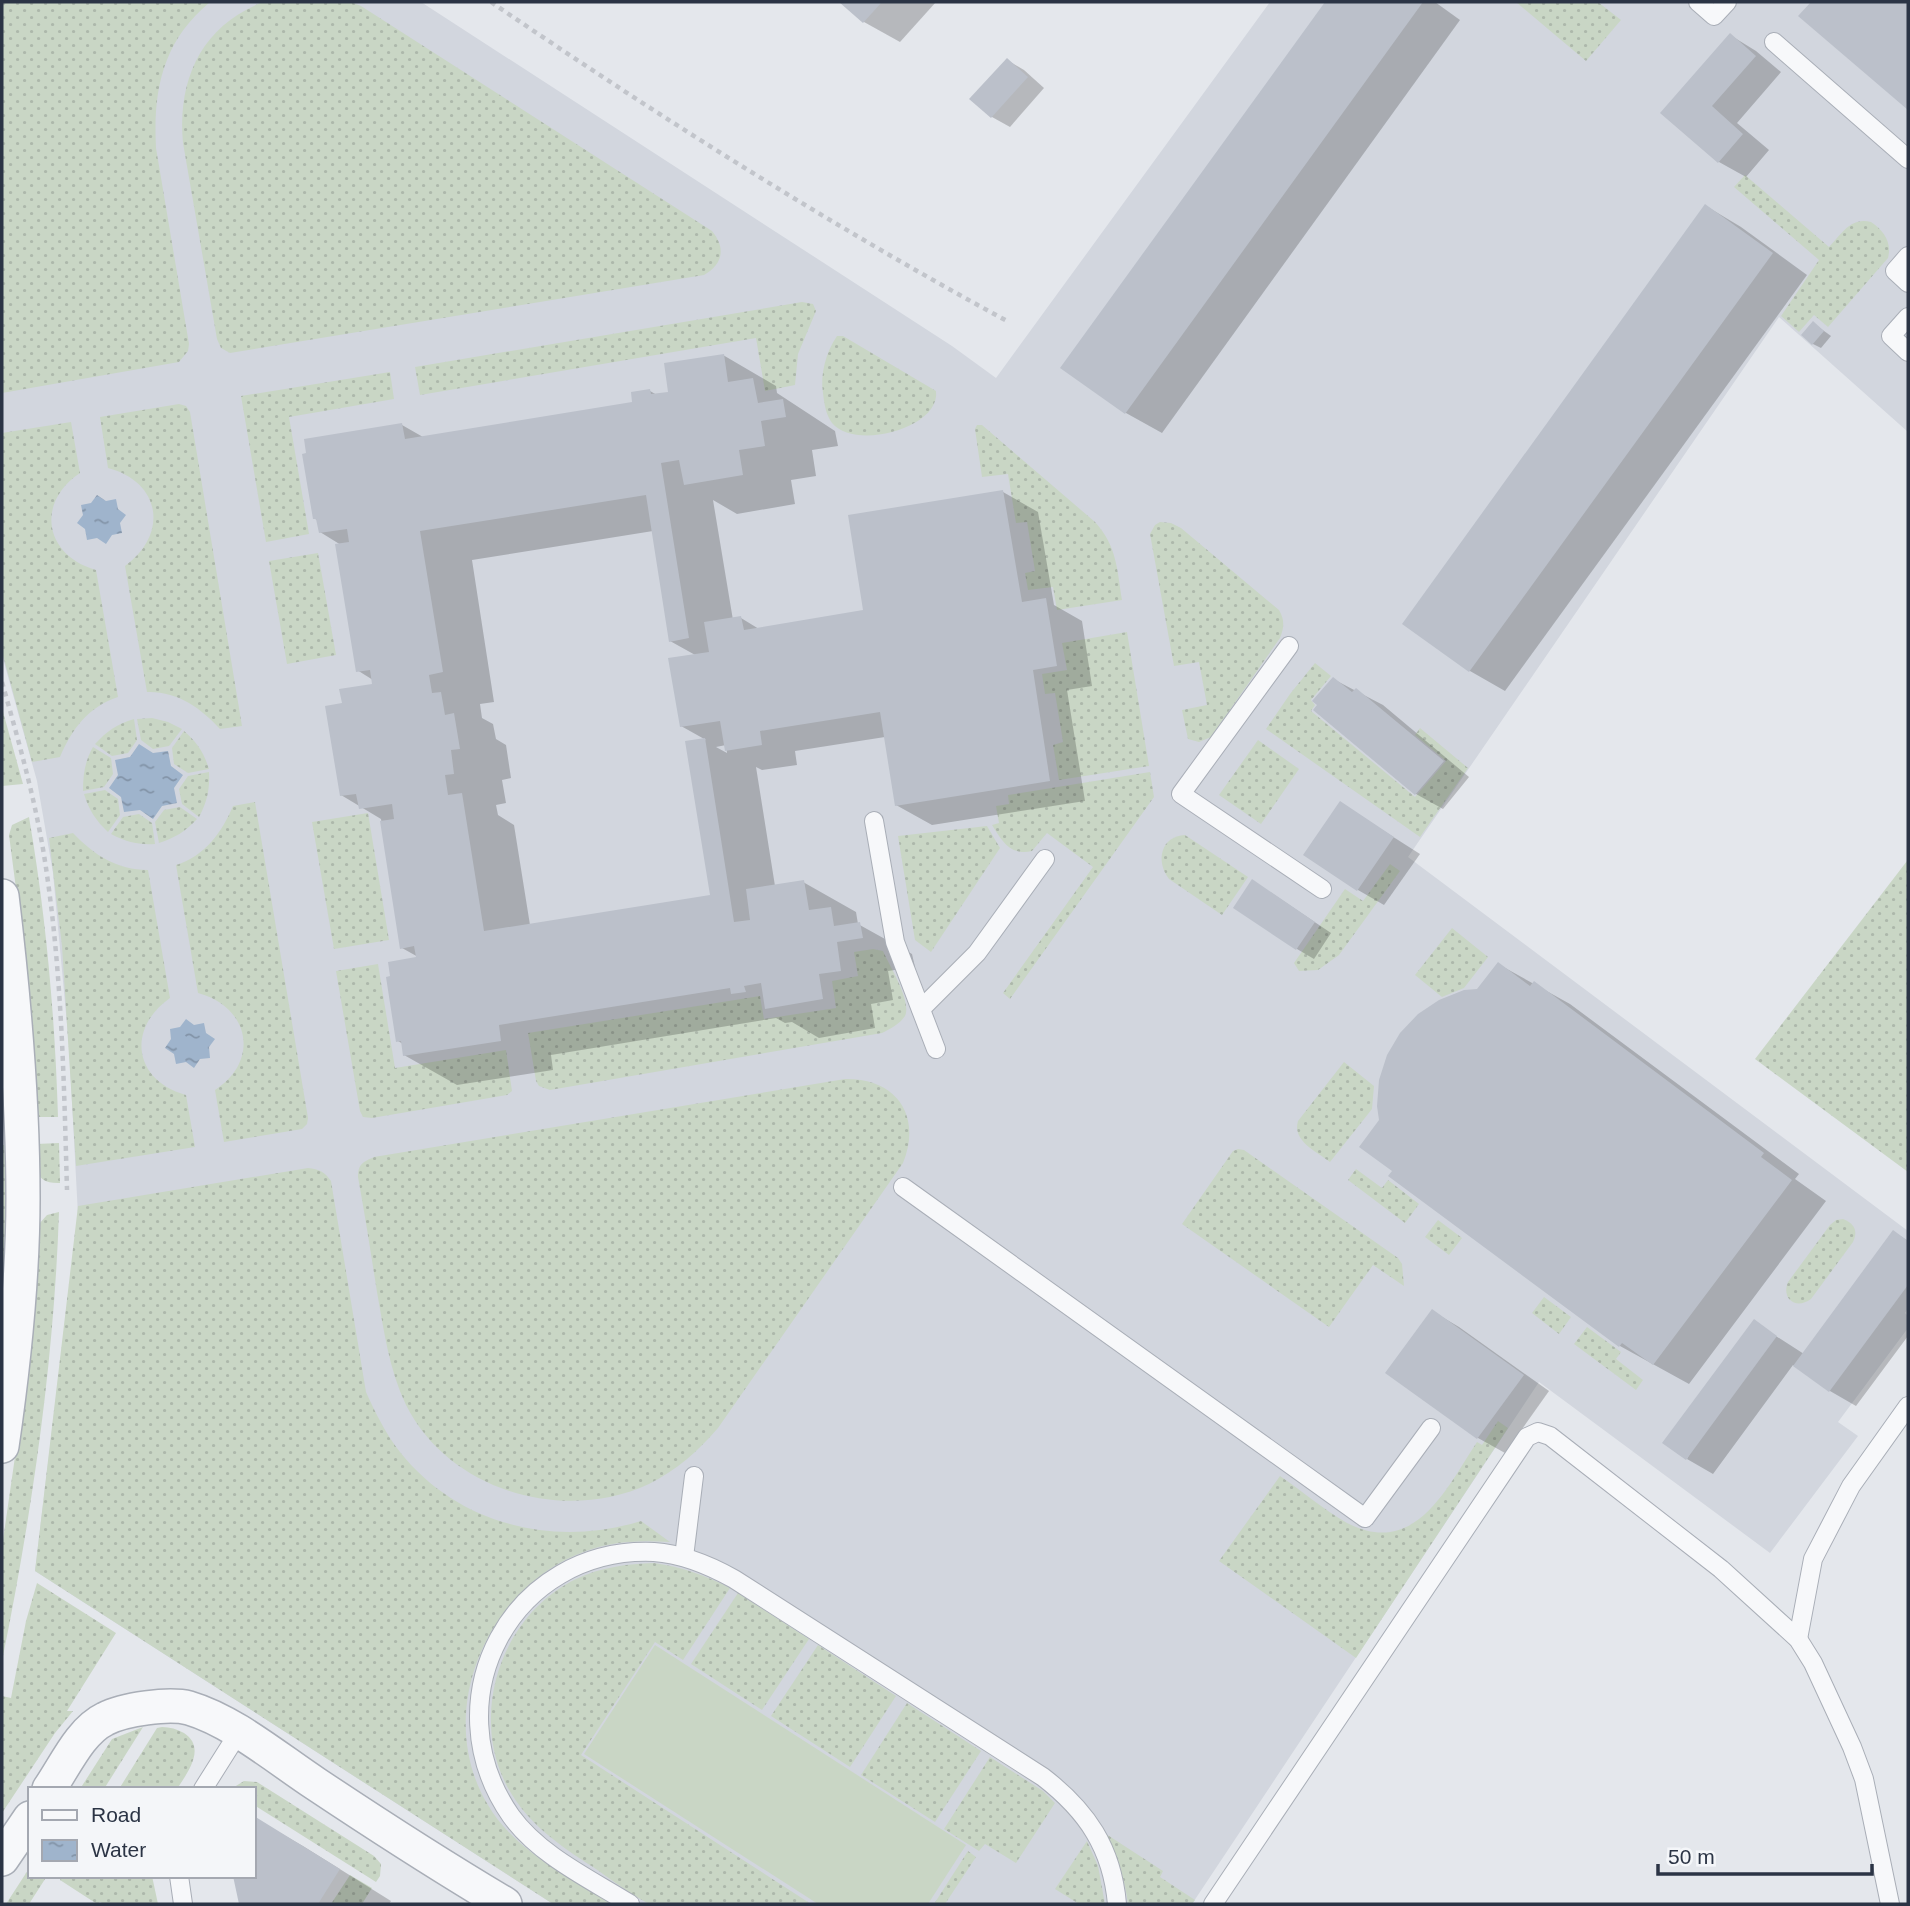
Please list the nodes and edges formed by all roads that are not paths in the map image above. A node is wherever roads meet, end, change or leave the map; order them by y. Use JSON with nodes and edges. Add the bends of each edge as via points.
{"nodes":[{"id":1,"x":1698,"y":2,"type":"edge"},
{"id":2,"x":1727,"y":2,"type":"edge"},
{"id":3,"x":1774,"y":42,"type":"dead end"},
{"id":4,"x":1908,"y":159,"type":"edge"},
{"id":5,"x":1908,"y":256,"type":"edge"},
{"id":6,"x":1908,"y":283,"type":"edge"},
{"id":7,"x":1908,"y":317,"type":"edge"},
{"id":8,"x":1908,"y":352,"type":"edge"},
{"id":9,"x":1289,"y":646,"type":"dead end"},
{"id":10,"x":874,"y":821,"type":"dead end"},
{"id":11,"x":1045,"y":859,"type":"dead end"},
{"id":12,"x":1322,"y":889,"type":"dead end"},
{"id":13,"x":2,"y":896,"type":"edge"},
{"id":14,"x":921,"y":1009,"type":"junction"},
{"id":15,"x":936,"y":1049,"type":"dead end"},
{"id":16,"x":903,"y":1187,"type":"dead end"},
{"id":17,"x":1908,"y":1406,"type":"edge"},
{"id":18,"x":1431,"y":1428,"type":"dead end"},
{"id":19,"x":2,"y":1446,"type":"edge"},
{"id":20,"x":694,"y":1476,"type":"dead end"},
{"id":21,"x":684,"y":1557,"type":"junction"},
{"id":22,"x":1798,"y":1639,"type":"junction"},
{"id":23,"x":239,"y":1732,"type":"junction"},
{"id":24,"x":50,"y":1787,"type":"edge"},
{"id":25,"x":204,"y":1787,"type":"edge"},
{"id":26,"x":28,"y":1821,"type":"edge"},
{"id":27,"x":2,"y":1859,"type":"edge"},
{"id":28,"x":179,"y":1878,"type":"edge"},
{"id":29,"x":183,"y":1904,"type":"edge"},
{"id":30,"x":505,"y":1904,"type":"edge"},
{"id":31,"x":629,"y":1904,"type":"edge"},
{"id":32,"x":1117,"y":1904,"type":"edge"},
{"id":33,"x":1213,"y":1904,"type":"edge"},
{"id":34,"x":1890,"y":1904,"type":"edge"}],
"edges":[{"from":1,"to":2,"type":"lane","via":[[1714,16]]},
{"from":3,"to":4,"type":"lane"},
{"from":5,"to":6,"type":"lane","via":[[1895,271]]},
{"from":7,"to":8,"type":"lane","via":[[1891,337]]},
{"from":9,"to":12,"type":"lane","via":[[1181,794]]},
{"from":10,"to":14,"type":"lane","via":[[895,942]]},
{"from":11,"to":14,"type":"lane","via":[[977,953]]},
{"from":13,"to":19,"type":"street","via":[[16,1041],[23,1198],[19,1308]]},
{"from":14,"to":15,"type":"lane"},
{"from":16,"to":18,"type":"lane","via":[[1366,1518]]},
{"from":17,"to":22,"type":"lane","via":[[1850,1486],[1813,1559]]},
{"from":20,"to":21,"type":"lane"},
{"from":21,"to":31,"type":"lane","via":[[656,1552],[616,1555],[576,1566],[552,1579],[513,1616],[498,1639],[480,1690],[480,1745],[498,1796],[513,1819],[532,1839]]},
{"from":21,"to":32,"type":"lane","via":[[734,1578],[1043,1777],[1083,1814],[1098,1837],[1109,1862]]},
{"from":22,"to":33,"type":"lane","via":[[1721,1569],[1550,1436],[1538,1432],[1527,1437]]},
{"from":22,"to":34,"type":"lane","via":[[1813,1662],[1864,1779]]},
{"from":23,"to":24,"type":"street","via":[[186,1708],[120,1712],[87,1733]]},
{"from":23,"to":25,"type":"lane"},
{"from":23,"to":30,"type":"street","via":[[415,1850]]},
{"from":26,"to":27,"type":"street"},
{"from":28,"to":29,"type":"lane"}]}
